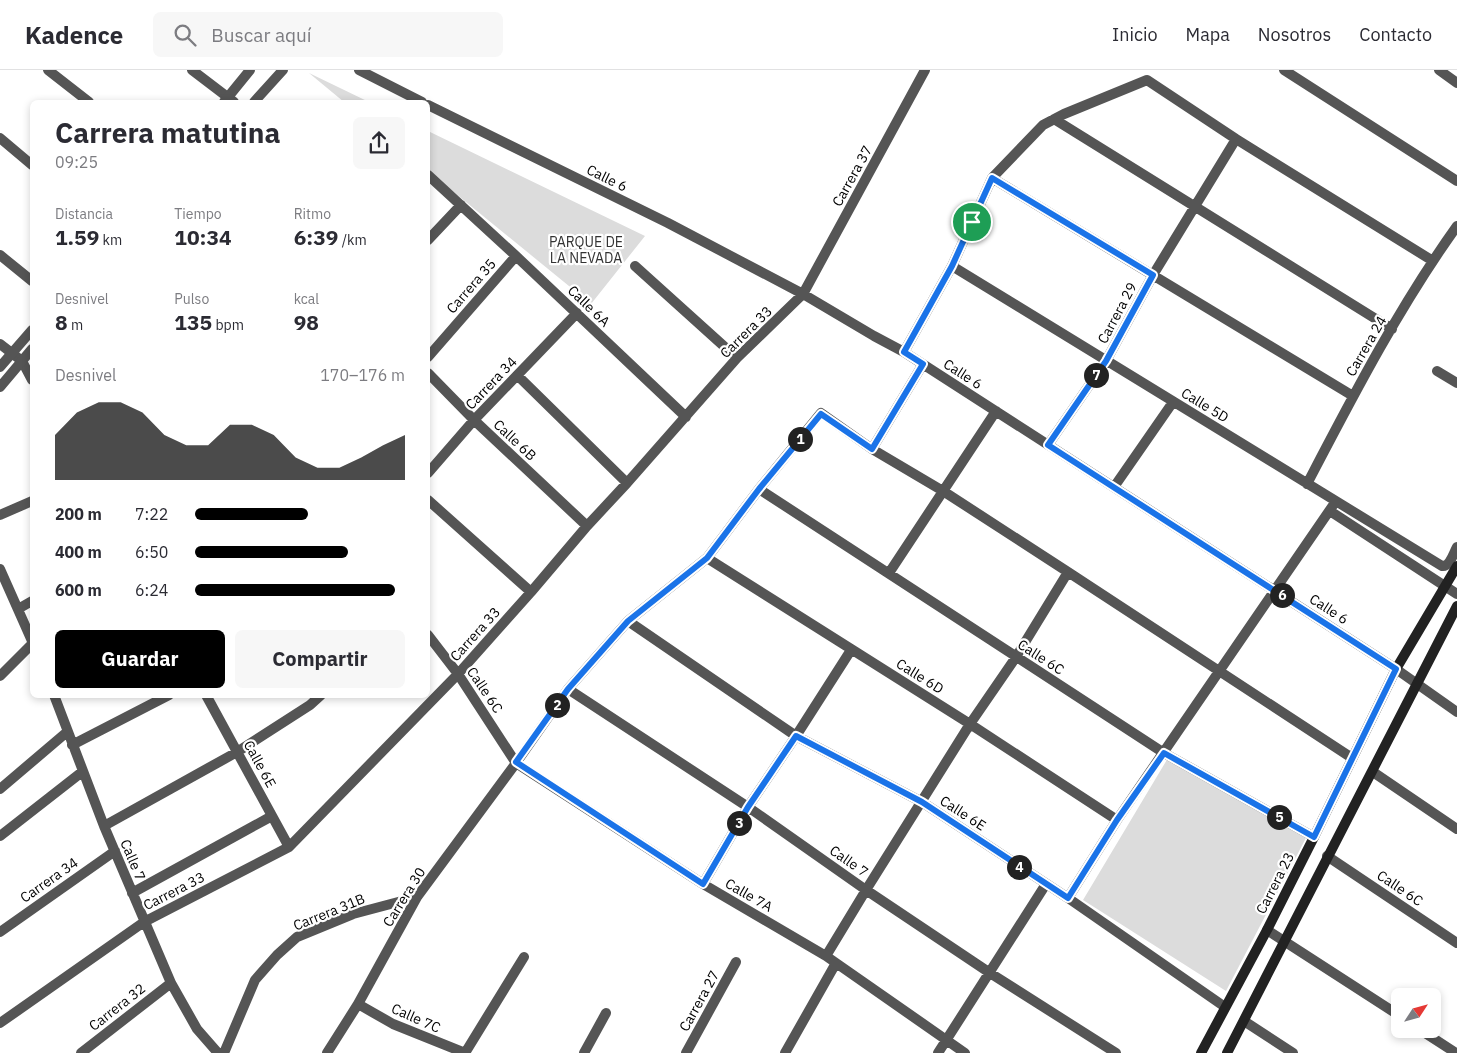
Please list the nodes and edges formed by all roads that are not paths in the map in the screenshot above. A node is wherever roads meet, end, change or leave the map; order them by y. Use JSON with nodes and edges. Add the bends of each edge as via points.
{"nodes":[{"id":1,"x":48,"y":70,"type":"edge"},
{"id":2,"x":192,"y":70,"type":"edge"},
{"id":3,"x":250,"y":70,"type":"edge"},
{"id":4,"x":283,"y":70,"type":"edge"},
{"id":5,"x":359,"y":70,"type":"edge"},
{"id":6,"x":925,"y":70,"type":"edge"},
{"id":7,"x":1284,"y":70,"type":"edge"},
{"id":8,"x":1439,"y":70,"type":"edge"},
{"id":9,"x":1457,"y":83,"type":"edge"},
{"id":10,"x":86,"y":100,"type":"edge"},
{"id":11,"x":228,"y":100,"type":"edge"},
{"id":12,"x":230,"y":100,"type":"edge"},
{"id":13,"x":256,"y":100,"type":"edge"},
{"id":14,"x":418,"y":100,"type":"edge"},
{"id":15,"x":430,"y":106,"type":"edge"},
{"id":16,"x":1054,"y":119,"type":"junction"},
{"id":17,"x":0,"y":138,"type":"edge"},
{"id":18,"x":1236,"y":140,"type":"junction"},
{"id":19,"x":30,"y":163,"type":"edge"},
{"id":20,"x":430,"y":177,"type":"edge"},
{"id":21,"x":992,"y":178,"type":"junction"},
{"id":22,"x":1457,"y":181,"type":"edge"},
{"id":23,"x":461,"y":205,"type":"junction"},
{"id":24,"x":1195,"y":206,"type":"junction"},
{"id":25,"x":1457,"y":226,"type":"edge"},
{"id":26,"x":430,"y":238,"type":"edge"},
{"id":27,"x":0,"y":255,"type":"edge"},
{"id":28,"x":516,"y":256,"type":"junction"},
{"id":29,"x":1432,"y":261,"type":"junction"},
{"id":30,"x":635,"y":266,"type":"dead end"},
{"id":31,"x":952,"y":266,"type":"junction"},
{"id":32,"x":1153,"y":275,"type":"junction"},
{"id":33,"x":30,"y":280,"type":"edge"},
{"id":34,"x":803,"y":294,"type":"junction"},
{"id":35,"x":577,"y":313,"type":"junction"},
{"id":36,"x":1392,"y":329,"type":"junction"},
{"id":37,"x":30,"y":332,"type":"edge"},
{"id":38,"x":0,"y":344,"type":"edge"},
{"id":39,"x":30,"y":351,"type":"edge"},
{"id":40,"x":904,"y":352,"type":"junction"},
{"id":41,"x":12,"y":354,"type":"junction"},
{"id":42,"x":430,"y":355,"type":"edge"},
{"id":43,"x":737,"y":358,"type":"junction"},
{"id":44,"x":22,"y":361,"type":"junction"},
{"id":45,"x":1106,"y":361,"type":"junction"},
{"id":46,"x":923,"y":364,"type":"junction"},
{"id":47,"x":0,"y":367,"type":"edge"},
{"id":48,"x":1437,"y":371,"type":"dead end"},
{"id":49,"x":430,"y":375,"type":"edge"},
{"id":50,"x":30,"y":376,"type":"edge"},
{"id":51,"x":518,"y":376,"type":"junction"},
{"id":52,"x":1457,"y":383,"type":"edge"},
{"id":53,"x":0,"y":387,"type":"edge"},
{"id":54,"x":1352,"y":396,"type":"junction"},
{"id":55,"x":1173,"y":402,"type":"junction"},
{"id":56,"x":996,"y":411,"type":"junction"},
{"id":57,"x":686,"y":417,"type":"junction"},
{"id":58,"x":474,"y":420,"type":"junction"},
{"id":59,"x":1048,"y":445,"type":"junction"},
{"id":60,"x":872,"y":449,"type":"junction"},
{"id":61,"x":430,"y":471,"type":"edge"},
{"id":62,"x":627,"y":483,"type":"junction"},
{"id":63,"x":1307,"y":484,"type":"junction"},
{"id":64,"x":1114,"y":487,"type":"junction"},
{"id":65,"x":759,"y":489,"type":"junction"},
{"id":66,"x":943,"y":491,"type":"junction"},
{"id":67,"x":1336,"y":501,"type":"junction"},
{"id":68,"x":30,"y":502,"type":"edge"},
{"id":69,"x":430,"y":502,"type":"edge"},
{"id":70,"x":1330,"y":511,"type":"junction"},
{"id":71,"x":0,"y":516,"type":"edge"},
{"id":72,"x":587,"y":526,"type":"junction"},
{"id":73,"x":1457,"y":547,"type":"edge"},
{"id":74,"x":707,"y":558,"type":"junction"},
{"id":75,"x":1457,"y":566,"type":"edge"},
{"id":76,"x":1068,"y":572,"type":"junction"},
{"id":77,"x":889,"y":573,"type":"junction"},
{"id":78,"x":1,"y":576,"type":"edge"},
{"id":79,"x":1446,"y":586,"type":"junction"},
{"id":80,"x":1274,"y":590,"type":"junction"},
{"id":81,"x":531,"y":592,"type":"junction"},
{"id":82,"x":1457,"y":594,"type":"edge"},
{"id":83,"x":30,"y":602,"type":"edge"},
{"id":84,"x":1457,"y":606,"type":"edge"},
{"id":85,"x":18,"y":609,"type":"junction"},
{"id":86,"x":628,"y":621,"type":"junction"},
{"id":87,"x":30,"y":638,"type":"edge"},
{"id":88,"x":430,"y":638,"type":"edge"},
{"id":89,"x":30,"y":645,"type":"edge"},
{"id":90,"x":851,"y":650,"type":"junction"},
{"id":91,"x":1016,"y":657,"type":"junction"},
{"id":92,"x":1396,"y":669,"type":"junction"},
{"id":93,"x":1221,"y":671,"type":"junction"},
{"id":94,"x":458,"y":674,"type":"junction"},
{"id":95,"x":0,"y":676,"type":"edge"},
{"id":96,"x":1417,"y":684,"type":"junction"},
{"id":97,"x":568,"y":689,"type":"junction"},
{"id":98,"x":55,"y":698,"type":"edge"},
{"id":99,"x":163,"y":698,"type":"edge"},
{"id":100,"x":208,"y":698,"type":"edge"},
{"id":101,"x":318,"y":698,"type":"edge"},
{"id":102,"x":1457,"y":712,"type":"edge"},
{"id":103,"x":970,"y":724,"type":"junction"},
{"id":104,"x":67,"y":732,"type":"junction"},
{"id":105,"x":796,"y":736,"type":"junction"},
{"id":106,"x":72,"y":745,"type":"junction"},
{"id":107,"x":237,"y":752,"type":"junction"},
{"id":108,"x":1164,"y":753,"type":"junction"},
{"id":109,"x":1352,"y":758,"type":"junction"},
{"id":110,"x":516,"y":762,"type":"junction"},
{"id":111,"x":82,"y":772,"type":"junction"},
{"id":112,"x":1372,"y":772,"type":"junction"},
{"id":113,"x":0,"y":789,"type":"edge"},
{"id":114,"x":922,"y":802,"type":"junction"},
{"id":115,"x":748,"y":807,"type":"junction"},
{"id":116,"x":272,"y":816,"type":"junction"},
{"id":117,"x":1117,"y":820,"type":"junction"},
{"id":118,"x":104,"y":826,"type":"junction"},
{"id":119,"x":1457,"y":829,"type":"edge"},
{"id":120,"x":0,"y":836,"type":"edge"},
{"id":121,"x":1314,"y":837,"type":"junction"},
{"id":122,"x":289,"y":847,"type":"junction"},
{"id":123,"x":115,"y":851,"type":"junction"},
{"id":124,"x":1327,"y":856,"type":"junction"},
{"id":125,"x":703,"y":884,"type":"junction"},
{"id":126,"x":1046,"y":884,"type":"junction"},
{"id":127,"x":866,"y":890,"type":"junction"},
{"id":128,"x":132,"y":893,"type":"junction"},
{"id":129,"x":417,"y":897,"type":"junction"},
{"id":130,"x":1068,"y":898,"type":"junction"},
{"id":131,"x":144,"y":922,"type":"junction"},
{"id":132,"x":1267,"y":930,"type":"junction"},
{"id":133,"x":0,"y":932,"type":"edge"},
{"id":134,"x":1284,"y":940,"type":"junction"},
{"id":135,"x":1457,"y":943,"type":"edge"},
{"id":136,"x":826,"y":956,"type":"junction"},
{"id":137,"x":524,"y":957,"type":"dead end"},
{"id":138,"x":736,"y":962,"type":"dead end"},
{"id":139,"x":836,"y":963,"type":"junction"},
{"id":140,"x":990,"y":973,"type":"junction"},
{"id":141,"x":171,"y":983,"type":"junction"},
{"id":142,"x":358,"y":1004,"type":"junction"},
{"id":143,"x":1224,"y":1007,"type":"junction"},
{"id":144,"x":1391,"y":1010,"type":"edge"},
{"id":145,"x":606,"y":1013,"type":"dead end"},
{"id":146,"x":1244,"y":1020,"type":"junction"},
{"id":147,"x":0,"y":1023,"type":"edge"},
{"id":148,"x":1433,"y":1038,"type":"edge"},
{"id":149,"x":946,"y":1039,"type":"junction"},
{"id":150,"x":81,"y":1053,"type":"edge"},
{"id":151,"x":218,"y":1053,"type":"edge"},
{"id":152,"x":224,"y":1053,"type":"edge"},
{"id":153,"x":327,"y":1053,"type":"edge"},
{"id":154,"x":465,"y":1053,"type":"edge"},
{"id":155,"x":584,"y":1053,"type":"edge"},
{"id":156,"x":686,"y":1053,"type":"edge"},
{"id":157,"x":785,"y":1053,"type":"edge"},
{"id":158,"x":938,"y":1053,"type":"edge"},
{"id":159,"x":965,"y":1053,"type":"edge"},
{"id":160,"x":1116,"y":1053,"type":"edge"},
{"id":161,"x":1201,"y":1053,"type":"edge"},
{"id":162,"x":1227,"y":1053,"type":"edge"},
{"id":163,"x":1293,"y":1053,"type":"edge"},
{"id":164,"x":1456,"y":1053,"type":"edge"}],
"edges":[{"from":1,"to":10,"type":"street"},
{"from":2,"to":11,"type":"street"},
{"from":3,"to":12,"type":"street"},
{"from":4,"to":13,"type":"street"},
{"from":5,"to":14,"type":"street"},
{"from":6,"to":34,"type":"street","name":"Carrera 37"},
{"from":7,"to":22,"type":"street"},
{"from":8,"to":9,"type":"street"},
{"from":15,"to":34,"type":"street","name":"Calle 6","via":[[668,223]]},
{"from":16,"to":18,"type":"street","via":[[1147,80]]},
{"from":16,"to":21,"type":"street","via":[[1043,125]]},
{"from":16,"to":24,"type":"street"},
{"from":17,"to":19,"type":"street"},
{"from":18,"to":24,"type":"street","name":"Carrera 29"},
{"from":18,"to":29,"type":"street"},
{"from":20,"to":23,"type":"street","name":"Calle 6A"},
{"from":21,"to":31,"type":"street"},
{"from":21,"to":32,"type":"street"},
{"from":23,"to":26,"type":"street"},
{"from":23,"to":28,"type":"street","name":"Calle 6A"},
{"from":24,"to":32,"type":"street","name":"Carrera 29"},
{"from":24,"to":36,"type":"street"},
{"from":25,"to":29,"type":"street","name":"Carrera 24"},
{"from":27,"to":33,"type":"street"},
{"from":28,"to":35,"type":"street","name":"Calle 6A"},
{"from":28,"to":42,"type":"street","name":"Carrera 35"},
{"from":29,"to":36,"type":"street","name":"Carrera 24"},
{"from":30,"to":43,"type":"street"},
{"from":31,"to":40,"type":"street"},
{"from":31,"to":45,"type":"street","name":"Calle 5D"},
{"from":32,"to":45,"type":"street","name":"Carrera 29"},
{"from":32,"to":54,"type":"street"},
{"from":34,"to":40,"type":"street","name":"Calle 6"},
{"from":34,"to":43,"type":"street","name":"Carrera 33"},
{"from":35,"to":51,"type":"street","name":"Carrera 34"},
{"from":35,"to":57,"type":"street","name":"Calle 6A"},
{"from":36,"to":54,"type":"street","name":"Carrera 24"},
{"from":37,"to":41,"type":"street"},
{"from":38,"to":41,"type":"street"},
{"from":39,"to":44,"type":"street"},
{"from":40,"to":46,"type":"street","name":"Calle 6"},
{"from":41,"to":44,"type":"street"},
{"from":41,"to":47,"type":"street"},
{"from":43,"to":57,"type":"street","name":"Carrera 33"},
{"from":44,"to":50,"type":"street"},
{"from":44,"to":53,"type":"street"},
{"from":45,"to":55,"type":"street","name":"Calle 5D"},
{"from":45,"to":59,"type":"street","name":"Carrera 29"},
{"from":46,"to":56,"type":"street","name":"Calle 6"},
{"from":46,"to":60,"type":"street"},
{"from":48,"to":52,"type":"street"},
{"from":49,"to":58,"type":"street","name":"Calle 6B"},
{"from":51,"to":58,"type":"street","name":"Carrera 34"},
{"from":51,"to":62,"type":"street"},
{"from":54,"to":63,"type":"street","name":"Carrera 24"},
{"from":55,"to":63,"type":"street","name":"Calle 5D"},
{"from":55,"to":64,"type":"street"},
{"from":56,"to":59,"type":"street","name":"Calle 6"},
{"from":56,"to":66,"type":"street"},
{"from":57,"to":62,"type":"street","name":"Carrera 33"},
{"from":58,"to":61,"type":"street","name":"Carrera 34"},
{"from":58,"to":72,"type":"street","name":"Calle 6B"},
{"from":59,"to":64,"type":"street","name":"Calle 6"},
{"from":60,"to":65,"type":"street","name":"Carrera 30","via":[[821,414]]},
{"from":60,"to":66,"type":"street"},
{"from":62,"to":72,"type":"street","name":"Carrera 33"},
{"from":63,"to":67,"type":"street","name":"Calle 5D"},
{"from":64,"to":80,"type":"street","name":"Calle 6"},
{"from":65,"to":74,"type":"street","name":"Carrera 30"},
{"from":65,"to":77,"type":"street","name":"Calle 6C"},
{"from":66,"to":76,"type":"street"},
{"from":66,"to":77,"type":"street"},
{"from":67,"to":70,"type":"street"},
{"from":67,"to":73,"type":"street","name":"Calle 5D","via":[[1442,566],[1448,565]]},
{"from":68,"to":71,"type":"street"},
{"from":69,"to":81,"type":"street"},
{"from":70,"to":79,"type":"street"},
{"from":70,"to":80,"type":"street"},
{"from":72,"to":81,"type":"street","name":"Carrera 33"},
{"from":74,"to":86,"type":"street","name":"Carrera 30"},
{"from":74,"to":90,"type":"street","name":"Calle 6D"},
{"from":75,"to":79,"type":"main road","name":"Carrera 23"},
{"from":76,"to":91,"type":"street"},
{"from":76,"to":93,"type":"street"},
{"from":77,"to":91,"type":"street","name":"Calle 6C"},
{"from":78,"to":85,"type":"street"},
{"from":79,"to":82,"type":"street"},
{"from":79,"to":92,"type":"main road","name":"Carrera 23"},
{"from":80,"to":92,"type":"street","name":"Calle 6"},
{"from":80,"to":93,"type":"street"},
{"from":81,"to":94,"type":"street","name":"Carrera 33"},
{"from":83,"to":85,"type":"street"},
{"from":84,"to":96,"type":"main road"},
{"from":85,"to":87,"type":"street"},
{"from":86,"to":97,"type":"street","name":"Carrera 30"},
{"from":86,"to":105,"type":"street","name":"Calle 6E"},
{"from":88,"to":94,"type":"street","name":"Calle 6C"},
{"from":89,"to":95,"type":"street"},
{"from":90,"to":103,"type":"street","name":"Calle 6D"},
{"from":90,"to":105,"type":"street"},
{"from":91,"to":103,"type":"street"},
{"from":91,"to":108,"type":"street","name":"Calle 6C"},
{"from":92,"to":96,"type":"street","name":"Calle 6"},
{"from":92,"to":109,"type":"main road","name":"Carrera 23"},
{"from":93,"to":108,"type":"street"},
{"from":93,"to":109,"type":"street"},
{"from":94,"to":110,"type":"street","name":"Calle 6C"},
{"from":94,"to":122,"type":"street","name":"Carrera 33"},
{"from":96,"to":102,"type":"street","name":"Calle 6"},
{"from":96,"to":112,"type":"main road"},
{"from":97,"to":110,"type":"street","name":"Carrera 30"},
{"from":97,"to":115,"type":"street","name":"Calle 7"},
{"from":98,"to":104,"type":"street","name":"Calle 7"},
{"from":99,"to":106,"type":"street"},
{"from":100,"to":107,"type":"street","name":"Calle 6E"},
{"from":101,"to":107,"type":"street"},
{"from":103,"to":114,"type":"street"},
{"from":103,"to":117,"type":"street","name":"Calle 6D"},
{"from":104,"to":106,"type":"street","name":"Calle 7"},
{"from":104,"to":113,"type":"street"},
{"from":105,"to":114,"type":"street","name":"Calle 6E"},
{"from":105,"to":115,"type":"street"},
{"from":106,"to":111,"type":"street","name":"Calle 7"},
{"from":107,"to":116,"type":"street","name":"Calle 6E"},
{"from":107,"to":118,"type":"street"},
{"from":108,"to":117,"type":"street"},
{"from":108,"to":121,"type":"street","name":"Calle 6C"},
{"from":109,"to":121,"type":"main road","name":"Carrera 23"},
{"from":110,"to":125,"type":"street","name":"Calle 7A"},
{"from":110,"to":129,"type":"street","name":"Carrera 30"},
{"from":111,"to":118,"type":"street","name":"Calle 7"},
{"from":111,"to":120,"type":"street"},
{"from":112,"to":119,"type":"street"},
{"from":112,"to":124,"type":"main road"},
{"from":114,"to":126,"type":"street","name":"Calle 6E"},
{"from":114,"to":127,"type":"street"},
{"from":115,"to":125,"type":"street"},
{"from":115,"to":127,"type":"street","name":"Calle 7"},
{"from":116,"to":122,"type":"street","name":"Calle 6E"},
{"from":116,"to":128,"type":"street"},
{"from":117,"to":130,"type":"street"},
{"from":118,"to":123,"type":"street","name":"Calle 7"},
{"from":121,"to":132,"type":"main road","name":"Carrera 23"},
{"from":122,"to":131,"type":"street","name":"Carrera 33"},
{"from":123,"to":128,"type":"street","name":"Calle 7"},
{"from":123,"to":133,"type":"street","name":"Carrera 34"},
{"from":124,"to":134,"type":"main road"},
{"from":124,"to":135,"type":"street","name":"Calle 6C"},
{"from":125,"to":136,"type":"street","name":"Calle 7A"},
{"from":126,"to":130,"type":"street","name":"Calle 6E"},
{"from":126,"to":140,"type":"street"},
{"from":127,"to":136,"type":"street"},
{"from":127,"to":140,"type":"street","name":"Calle 7"},
{"from":128,"to":131,"type":"street","name":"Calle 7"},
{"from":129,"to":142,"type":"street","name":"Carrera 30"},
{"from":129,"to":152,"type":"street","name":"Carrera 31B","via":[[353,914],[297,937],[255,980]]},
{"from":130,"to":143,"type":"street","name":"Calle 6E"},
{"from":131,"to":141,"type":"street","name":"Calle 7"},
{"from":131,"to":147,"type":"street","name":"Carrera 33"},
{"from":132,"to":134,"type":"street"},
{"from":132,"to":143,"type":"main road","name":"Carrera 23"},
{"from":134,"to":144,"type":"street"},
{"from":134,"to":146,"type":"main road"},
{"from":136,"to":139,"type":"street","name":"Calle 7A"},
{"from":137,"to":154,"type":"street"},
{"from":138,"to":156,"type":"street","name":"Carrera 27"},
{"from":139,"to":149,"type":"street","name":"Calle 7A"},
{"from":139,"to":157,"type":"street"},
{"from":140,"to":149,"type":"street"},
{"from":140,"to":160,"type":"street","name":"Calle 7"},
{"from":141,"to":150,"type":"street","name":"Carrera 32"},
{"from":141,"to":151,"type":"street","name":"Calle 7","via":[[197,1029]]},
{"from":142,"to":153,"type":"street","name":"Carrera 30"},
{"from":142,"to":154,"type":"street","name":"Calle 7C","via":[[393,1024]]},
{"from":143,"to":161,"type":"main road","name":"Carrera 23"},
{"from":145,"to":155,"type":"street"},
{"from":146,"to":162,"type":"main road"},
{"from":146,"to":163,"type":"street"},
{"from":148,"to":164,"type":"street"},
{"from":149,"to":158,"type":"street"},
{"from":149,"to":159,"type":"street","name":"Calle 7A"}]}
